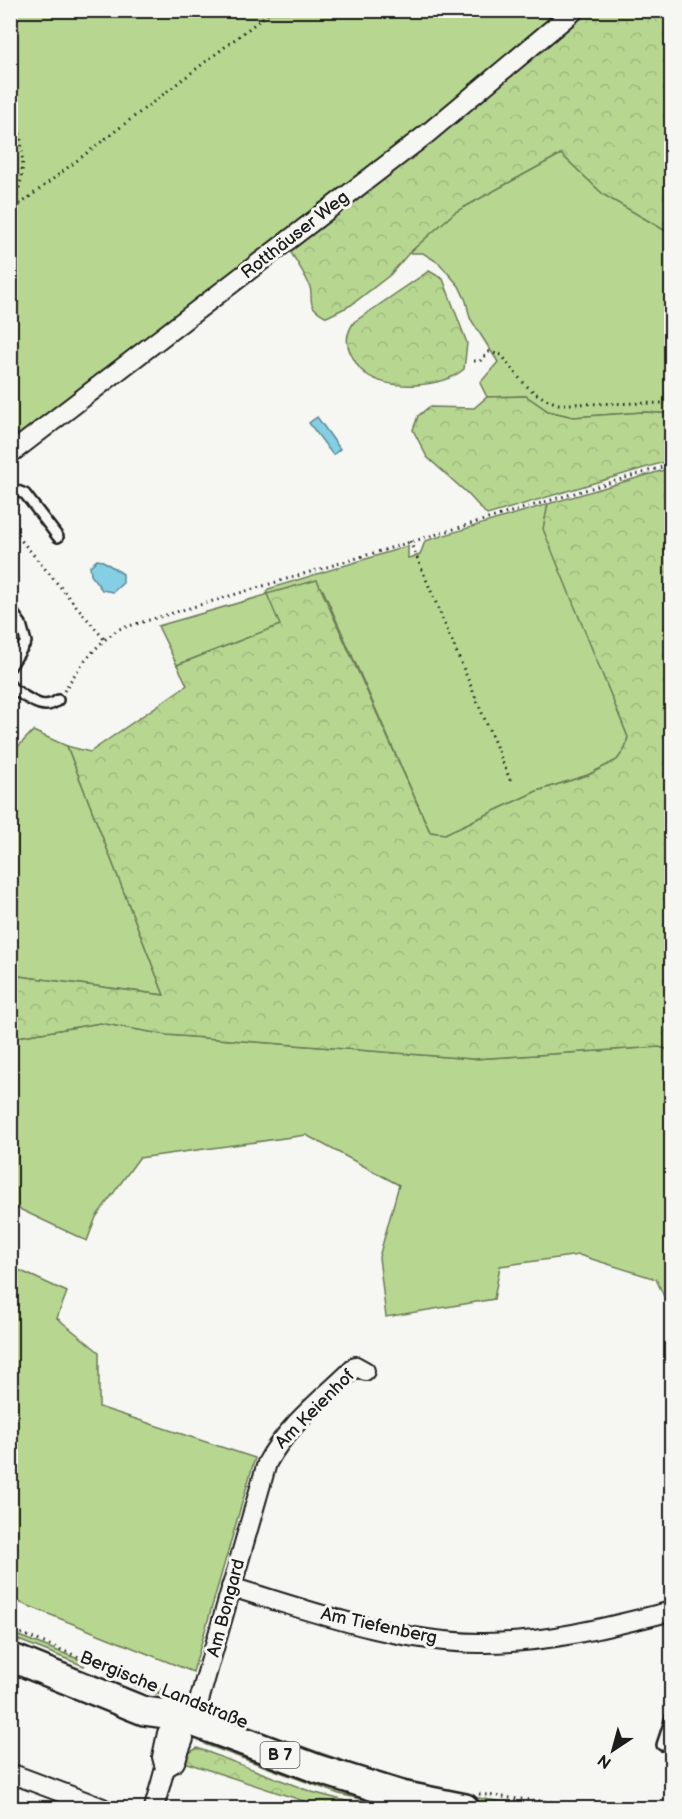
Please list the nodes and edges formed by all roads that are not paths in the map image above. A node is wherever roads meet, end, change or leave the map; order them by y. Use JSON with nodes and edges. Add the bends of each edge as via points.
{"nodes":[{"id":1,"x":575,"y":10,"type":"edge"},
{"id":2,"x":10,"y":454,"type":"edge"},
{"id":3,"x":10,"y":488,"type":"edge"},
{"id":4,"x":58,"y":537,"type":"dead end"},
{"id":5,"x":10,"y":609,"type":"edge"},
{"id":6,"x":10,"y":667,"type":"edge"},
{"id":7,"x":10,"y":685,"type":"edge"},
{"id":8,"x":58,"y":700,"type":"road end"},
{"id":9,"x":365,"y":1371,"type":"dead end"},
{"id":10,"x":257,"y":1494,"type":"joint"},
{"id":11,"x":231,"y":1587,"type":"junction"},
{"id":12,"x":672,"y":1611,"type":"edge"},
{"id":13,"x":10,"y":1642,"type":"edge"},
{"id":14,"x":10,"y":1657,"type":"edge"},
{"id":15,"x":672,"y":1715,"type":"edge"},
{"id":16,"x":185,"y":1717,"type":"junction"},
{"id":17,"x":662,"y":1745,"type":"dead end"},
{"id":18,"x":10,"y":1773,"type":"edge"},
{"id":19,"x":470,"y":1801,"type":"edge"},
{"id":20,"x":103,"y":1809,"type":"edge"},
{"id":21,"x":154,"y":1809,"type":"edge"}],
"edges":[{"from":1,"to":2,"type":"street","name":"Rotthäuser Weg","via":[[428,133]]},
{"from":3,"to":4,"type":"lane","via":[[25,494]]},
{"from":5,"to":6,"type":"lane","via":[[21,624],[26,642]]},
{"from":7,"to":8,"type":"lane","via":[[44,706]]},
{"from":9,"to":10,"type":"street","name":"Am Keienhof","via":[[356,1366],[274,1450]]},
{"from":10,"to":11,"type":"street","name":"Am Bongard"},
{"from":11,"to":12,"type":"street","name":"Am Tiefenberg","via":[[376,1628],[431,1640],[480,1643],[568,1634]]},
{"from":11,"to":16,"type":"street","name":"Am Bongard"},
{"from":13,"to":16,"type":"main road","name":"Bergische Landstraße","number":"B 7","via":[[152,1697]]},
{"from":14,"to":16,"type":"main road","name":"Bergische Landstraße","number":"B 7","via":[[144,1711]]},
{"from":15,"to":17,"type":"lane"},
{"from":16,"to":19,"type":"main road","name":"Bergische Landstraße","number":"B 7","via":[[369,1785]]},
{"from":16,"to":21,"type":"street","name":"Am Bongard","via":[[167,1733],[162,1757],[165,1768]]},
{"from":18,"to":20,"type":"street"}]}
